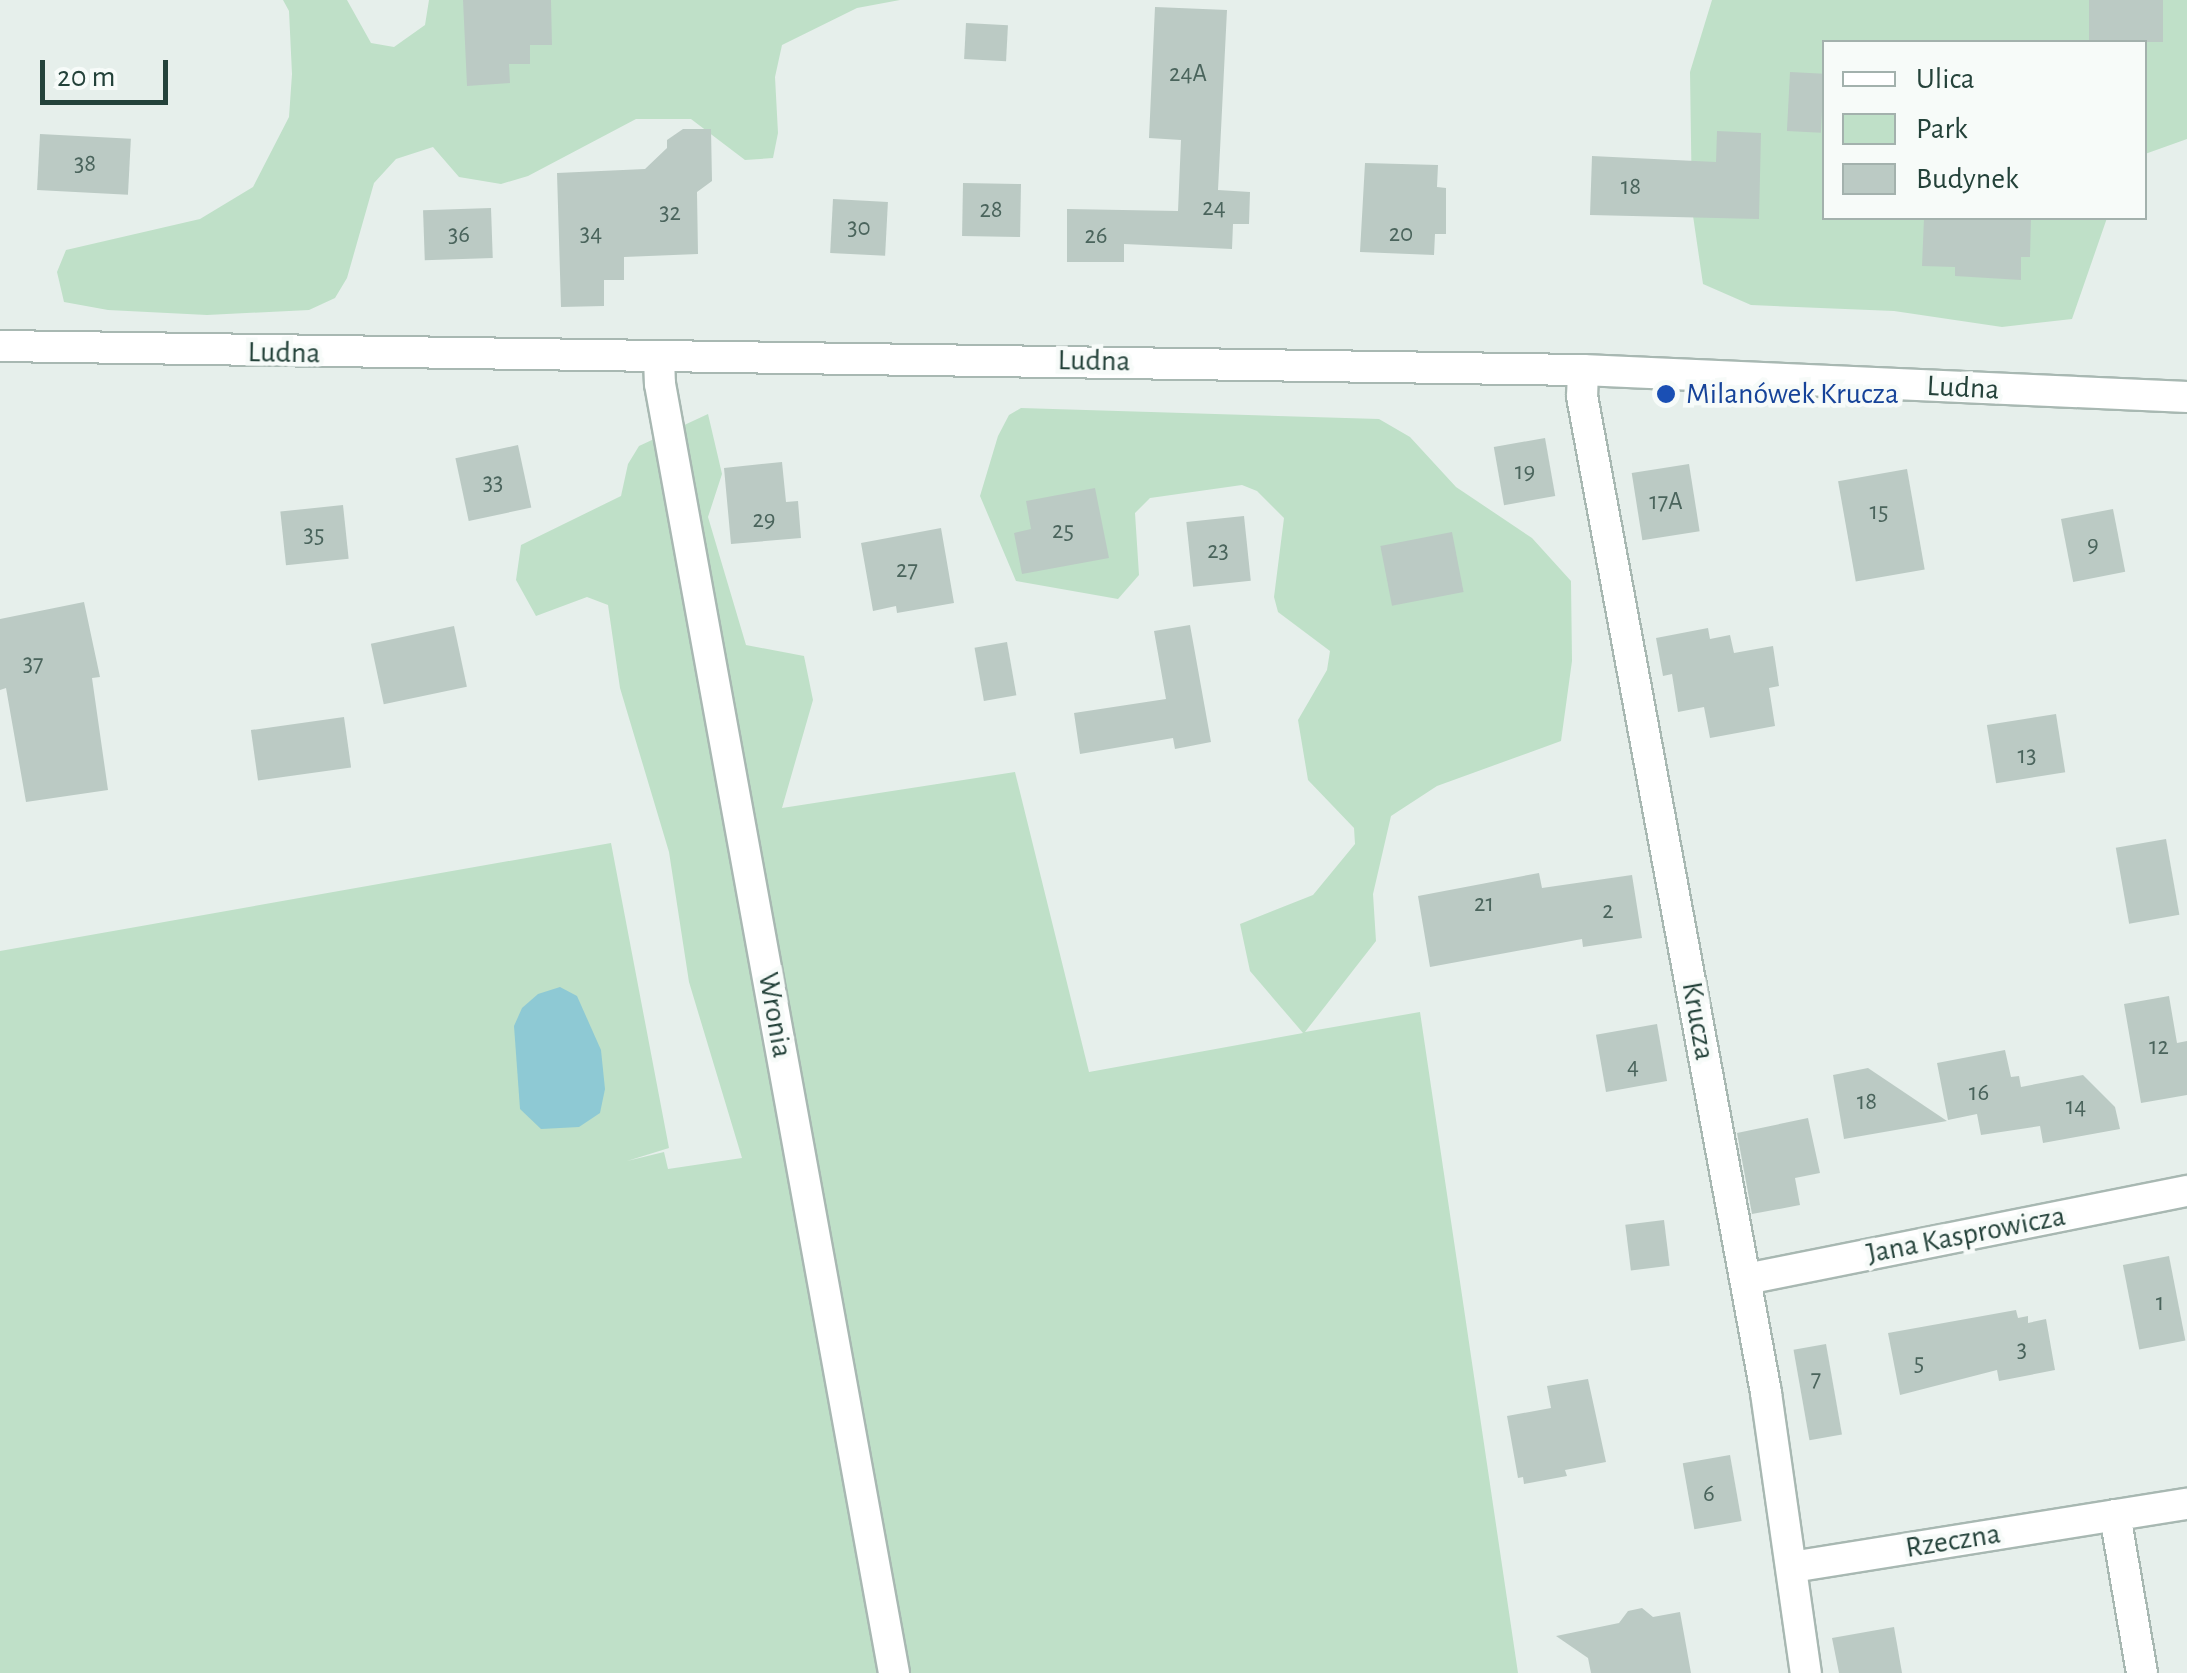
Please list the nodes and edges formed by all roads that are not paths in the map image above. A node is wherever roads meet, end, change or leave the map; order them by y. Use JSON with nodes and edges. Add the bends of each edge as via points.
{"nodes":[{"id":1,"x":0,"y":346,"type":"edge"},
{"id":2,"x":659,"y":357,"type":"junction"},
{"id":3,"x":1583,"y":370,"type":"junction"},
{"id":4,"x":2187,"y":397,"type":"edge"},
{"id":5,"x":2187,"y":1192,"type":"edge"},
{"id":6,"x":1746,"y":1279,"type":"junction"},
{"id":7,"x":2187,"y":1504,"type":"edge"},
{"id":8,"x":2114,"y":1515,"type":"junction"},
{"id":9,"x":1792,"y":1567,"type":"junction"},
{"id":10,"x":894,"y":1673,"type":"edge"},
{"id":11,"x":1806,"y":1673,"type":"edge"},
{"id":12,"x":2142,"y":1673,"type":"edge"}],
"edges":[{"from":1,"to":2,"type":"street","name":"Ludna"},
{"from":2,"to":3,"type":"street","name":"Ludna"},
{"from":2,"to":10,"type":"street","name":"Wronia"},
{"from":3,"to":4,"type":"street","name":"Ludna"},
{"from":3,"to":6,"type":"street","name":"Krucza","via":[[1582,396]]},
{"from":5,"to":6,"type":"street","name":"Jana Kasprowicza"},
{"from":6,"to":9,"type":"street","name":"Krucza"},
{"from":7,"to":8,"type":"street","name":"Rzeczna"},
{"from":8,"to":9,"type":"street","name":"Rzeczna"},
{"from":8,"to":12,"type":"street"},
{"from":9,"to":11,"type":"street","name":"Krucza"}]}
